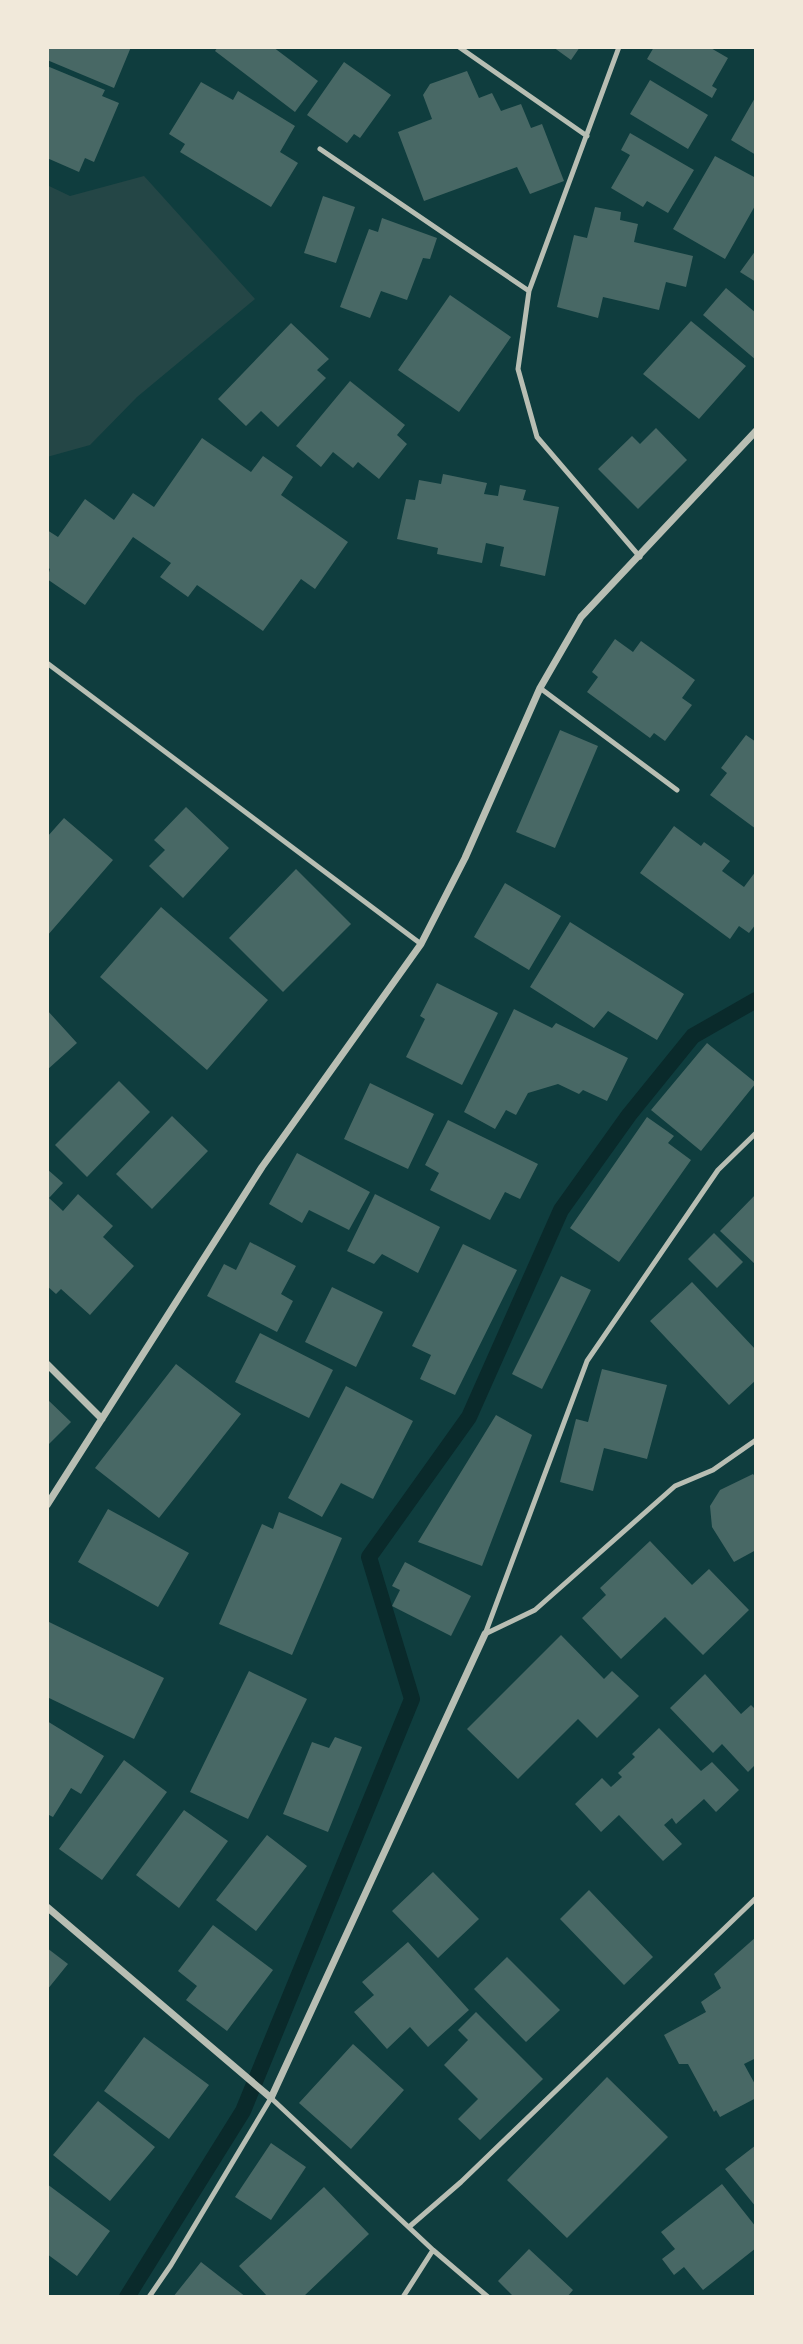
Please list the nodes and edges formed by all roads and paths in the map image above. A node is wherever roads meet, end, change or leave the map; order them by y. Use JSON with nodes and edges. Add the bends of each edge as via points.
{"nodes":[{"id":1,"x":459,"y":47,"type":"edge"},
{"id":2,"x":619,"y":47,"type":"edge"},
{"id":3,"x":587,"y":136,"type":"junction"},
{"id":4,"x":320,"y":149,"type":"dead end"},
{"id":5,"x":529,"y":291,"type":"junction"},
{"id":6,"x":756,"y":432,"type":"edge"},
{"id":7,"x":640,"y":557,"type":"junction"},
{"id":8,"x":47,"y":663,"type":"edge"},
{"id":9,"x":540,"y":688,"type":"junction"},
{"id":10,"x":677,"y":790,"type":"dead end"},
{"id":11,"x":421,"y":944,"type":"junction"},
{"id":12,"x":756,"y":1133,"type":"edge"},
{"id":13,"x":47,"y":1364,"type":"edge"},
{"id":14,"x":102,"y":1419,"type":"junction"},
{"id":15,"x":756,"y":1440,"type":"edge"},
{"id":16,"x":47,"y":1505,"type":"edge"},
{"id":17,"x":485,"y":1634,"type":"junction"},
{"id":18,"x":756,"y":1898,"type":"edge"},
{"id":19,"x":47,"y":1907,"type":"edge"},
{"id":20,"x":271,"y":2098,"type":"junction"},
{"id":21,"x":410,"y":2227,"type":"junction"},
{"id":22,"x":433,"y":2249,"type":"junction"},
{"id":23,"x":149,"y":2297,"type":"edge"},
{"id":24,"x":403,"y":2297,"type":"edge"},
{"id":25,"x":488,"y":2297,"type":"edge"}],
"edges":[{"from":1,"to":3,"type":"lane"},
{"from":2,"to":3,"type":"lane"},
{"from":3,"to":5,"type":"lane"},
{"from":4,"to":5,"type":"lane"},
{"from":5,"to":7,"type":"lane","via":[[518,369],[537,437]]},
{"from":6,"to":7,"type":"street"},
{"from":7,"to":9,"type":"street","via":[[582,617]]},
{"from":8,"to":11,"type":"lane"},
{"from":9,"to":10,"type":"lane"},
{"from":9,"to":11,"type":"street","via":[[465,858]]},
{"from":11,"to":14,"type":"street","via":[[262,1167]]},
{"from":12,"to":17,"type":"lane","via":[[718,1170],[587,1361]]},
{"from":13,"to":14,"type":"street"},
{"from":14,"to":16,"type":"street"},
{"from":15,"to":17,"type":"lane","via":[[713,1470],[675,1486],[534,1610]]},
{"from":17,"to":20,"type":"street"},
{"from":18,"to":21,"type":"lane"},
{"from":19,"to":20,"type":"street"},
{"from":20,"to":21,"type":"lane"},
{"from":20,"to":23,"type":"lane"},
{"from":21,"to":22,"type":"lane"},
{"from":22,"to":24,"type":"lane"},
{"from":22,"to":25,"type":"lane"}]}
